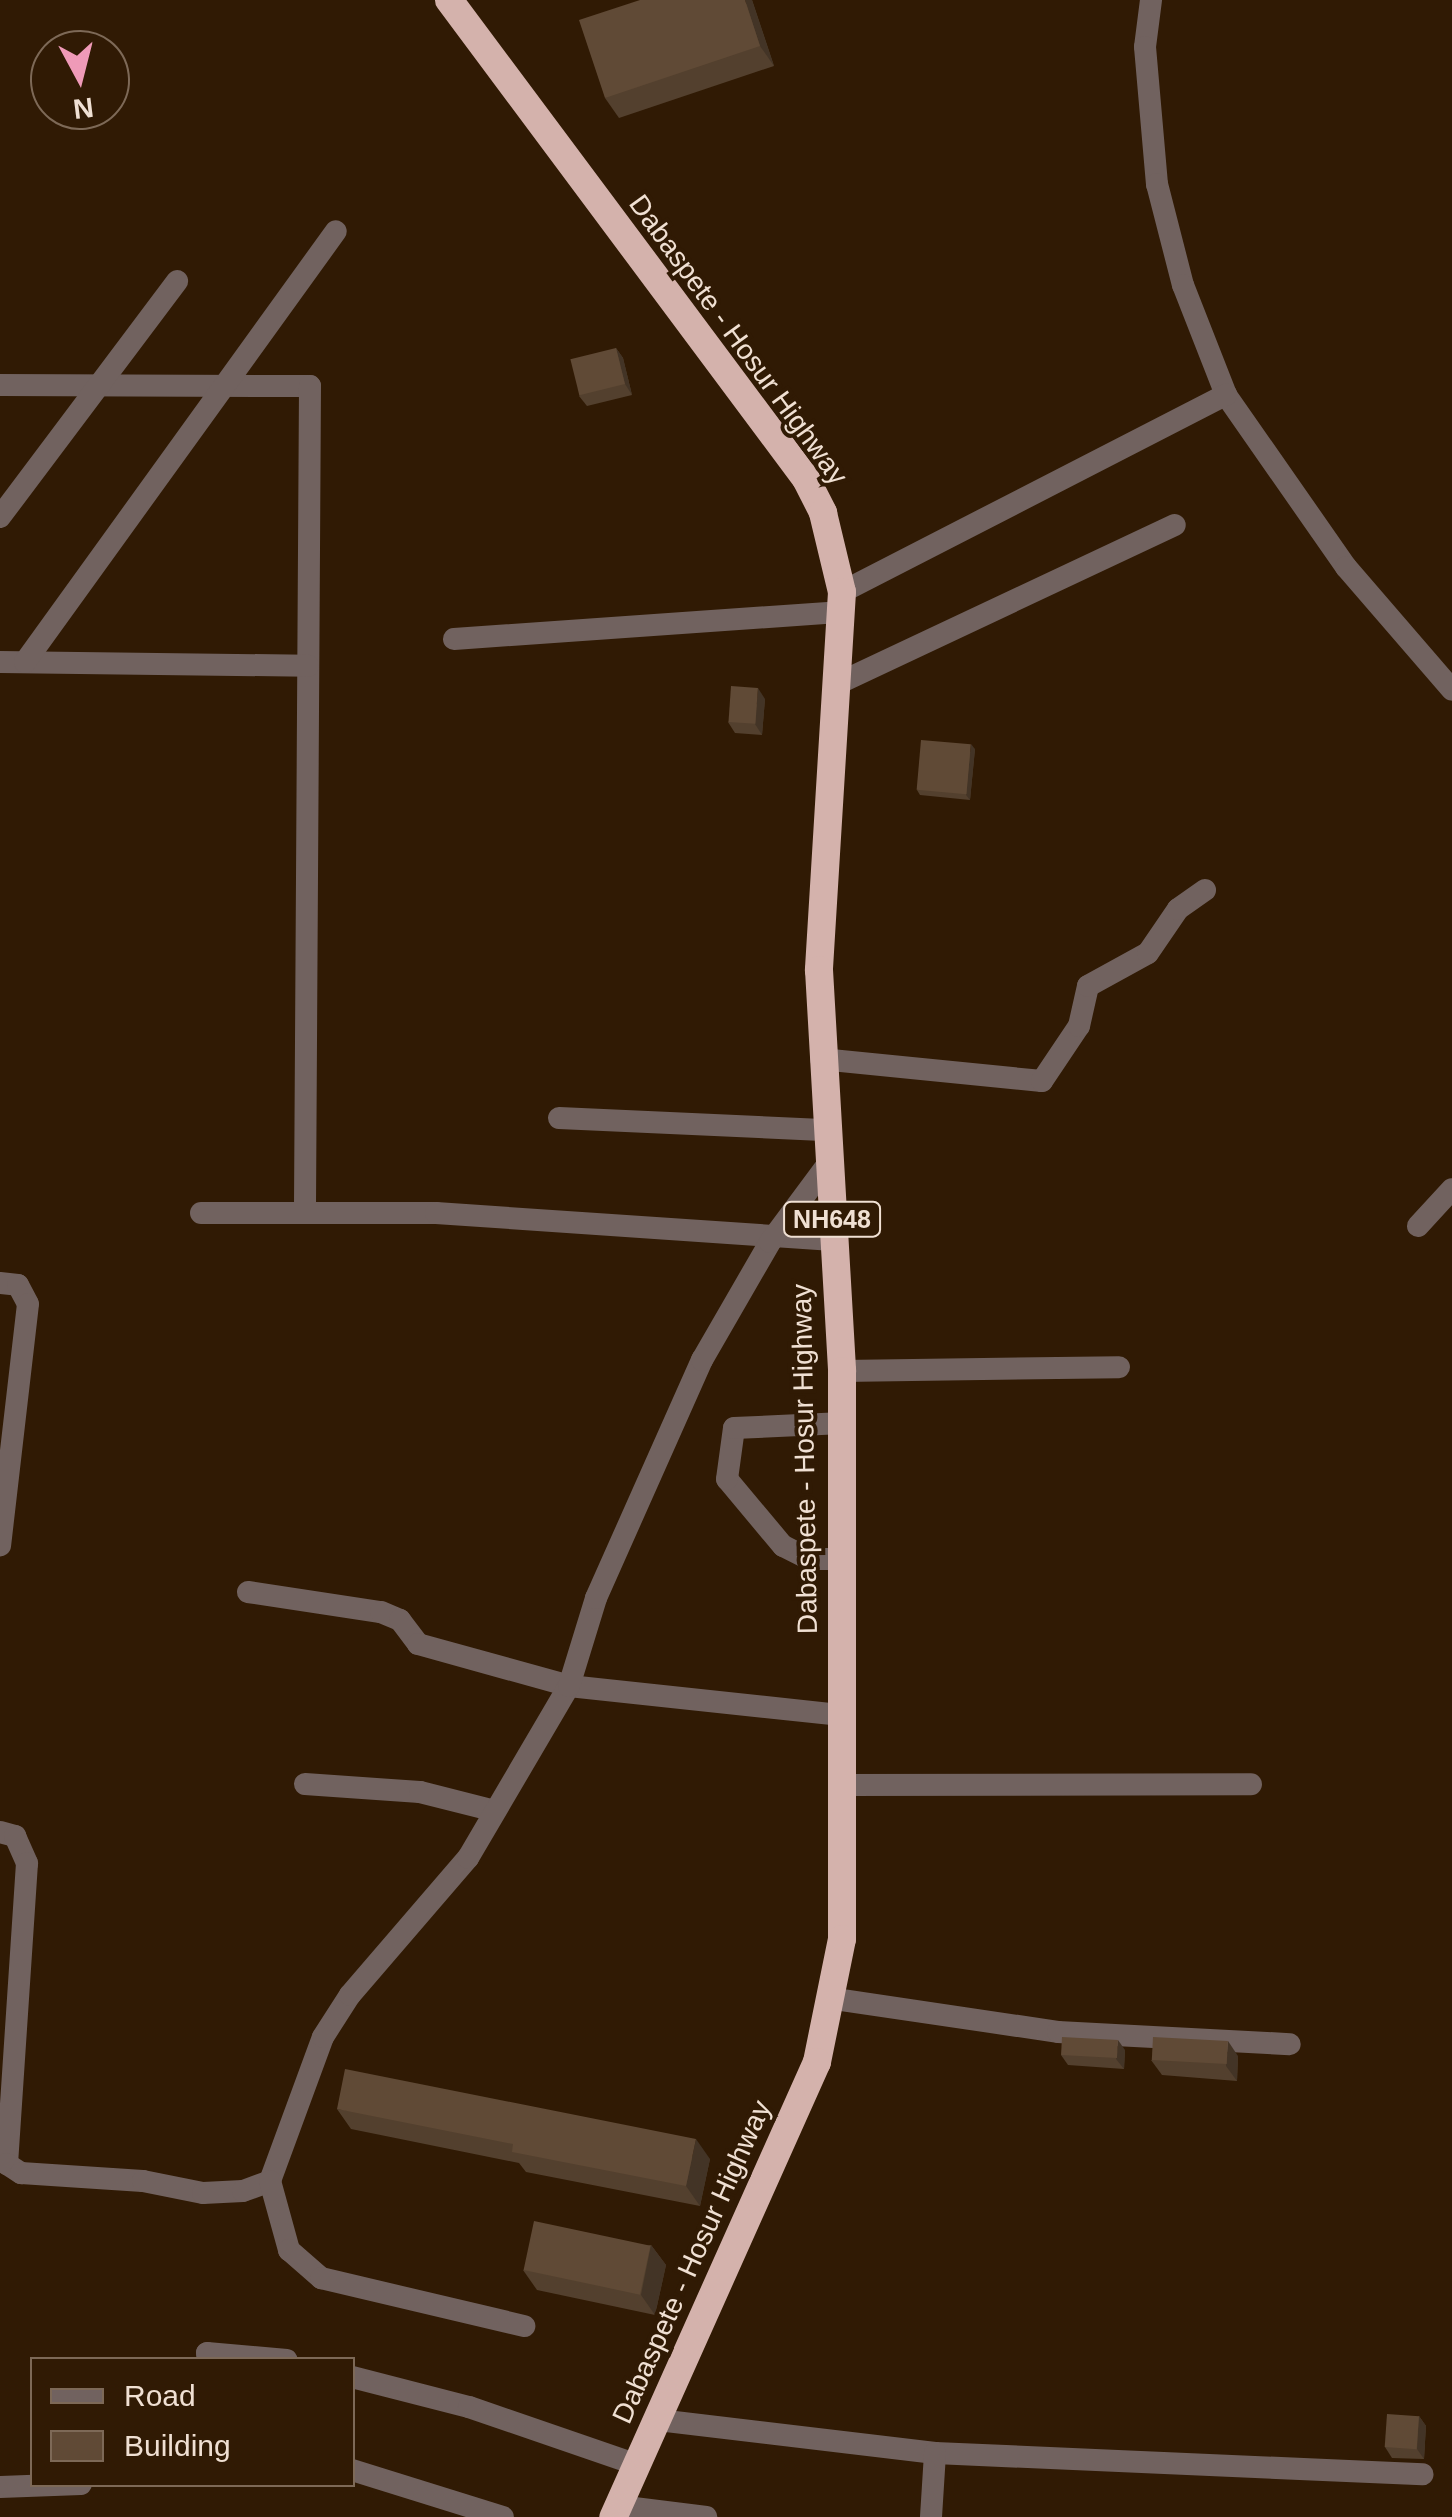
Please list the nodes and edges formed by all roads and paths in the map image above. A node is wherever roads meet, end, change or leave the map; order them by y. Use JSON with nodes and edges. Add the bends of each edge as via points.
{"nodes":[{"id":1,"x":449,"y":0,"type":"edge"},
{"id":2,"x":1151,"y":0,"type":"edge"},
{"id":3,"x":336,"y":232,"type":"dead end"},
{"id":4,"x":177,"y":281,"type":"dead end"},
{"id":5,"x":0,"y":384,"type":"edge"},
{"id":6,"x":99,"y":385,"type":"junction"},
{"id":7,"x":224,"y":386,"type":"junction"},
{"id":8,"x":1226,"y":394,"type":"junction"},
{"id":9,"x":0,"y":517,"type":"edge"},
{"id":10,"x":1175,"y":525,"type":"dead end"},
{"id":11,"x":842,"y":602,"type":"junction"},
{"id":12,"x":454,"y":639,"type":"dead end"},
{"id":13,"x":0,"y":662,"type":"edge"},
{"id":14,"x":25,"y":662,"type":"junction"},
{"id":15,"x":308,"y":666,"type":"junction"},
{"id":16,"x":838,"y":682,"type":"junction"},
{"id":17,"x":1452,"y":690,"type":"edge"},
{"id":18,"x":1206,"y":890,"type":"dead end"},
{"id":19,"x":820,"y":1059,"type":"junction"},
{"id":20,"x":559,"y":1118,"type":"dead end"},
{"id":21,"x":828,"y":1130,"type":"junction"},
{"id":22,"x":828,"y":1164,"type":"junction"},
{"id":23,"x":1452,"y":1188,"type":"edge"},
{"id":24,"x":201,"y":1213,"type":"dead end"},
{"id":25,"x":305,"y":1213,"type":"junction"},
{"id":26,"x":1418,"y":1226,"type":"dead end"},
{"id":27,"x":833,"y":1240,"type":"junction"},
{"id":28,"x":0,"y":1284,"type":"edge"},
{"id":29,"x":1119,"y":1368,"type":"dead end"},
{"id":30,"x":842,"y":1371,"type":"junction"},
{"id":31,"x":843,"y":1423,"type":"junction"},
{"id":32,"x":5,"y":1453,"type":"edge"},
{"id":33,"x":0,"y":1545,"type":"edge"},
{"id":34,"x":841,"y":1559,"type":"junction"},
{"id":35,"x":248,"y":1592,"type":"dead end"},
{"id":36,"x":570,"y":1686,"type":"junction"},
{"id":37,"x":841,"y":1716,"type":"junction"},
{"id":38,"x":305,"y":1784,"type":"dead end"},
{"id":39,"x":1251,"y":1784,"type":"dead end"},
{"id":40,"x":842,"y":1785,"type":"junction"},
{"id":41,"x":494,"y":1811,"type":"junction"},
{"id":42,"x":0,"y":1832,"type":"edge"},
{"id":43,"x":835,"y":1998,"type":"junction"},
{"id":44,"x":1290,"y":2044,"type":"dead end"},
{"id":45,"x":270,"y":2180,"type":"junction"},
{"id":46,"x":524,"y":2326,"type":"dead end"},
{"id":47,"x":208,"y":2357,"type":"edge"},
{"id":48,"x":257,"y":2357,"type":"edge"},
{"id":49,"x":355,"y":2378,"type":"edge"},
{"id":50,"x":658,"y":2420,"type":"junction"},
{"id":51,"x":936,"y":2453,"type":"junction"},
{"id":52,"x":637,"y":2465,"type":"junction"},
{"id":53,"x":355,"y":2471,"type":"edge"},
{"id":54,"x":1422,"y":2474,"type":"dead end"},
{"id":55,"x":30,"y":2486,"type":"edge"},
{"id":56,"x":0,"y":2487,"type":"edge"},
{"id":57,"x":616,"y":2512,"type":"edge"},
{"id":58,"x":503,"y":2517,"type":"edge"},
{"id":59,"x":706,"y":2517,"type":"edge"},
{"id":60,"x":931,"y":2517,"type":"edge"}],
"edges":[{"from":1,"to":11,"type":"highway","name":"Dabaspete - Hosur Highway","number":"NH648","via":[[806,478],[823,513]]},
{"from":2,"to":8,"type":"street","via":[[1145,47],[1157,184],[1183,285]]},
{"from":3,"to":7,"type":"street"},
{"from":4,"to":6,"type":"street"},
{"from":5,"to":6,"type":"street"},
{"from":6,"to":7,"type":"street"},
{"from":6,"to":9,"type":"street"},
{"from":7,"to":14,"type":"street"},
{"from":7,"to":15,"type":"street","via":[[310,386]]},
{"from":8,"to":11,"type":"street"},
{"from":8,"to":17,"type":"street","via":[[1346,567]]},
{"from":10,"to":16,"type":"street"},
{"from":11,"to":12,"type":"street"},
{"from":11,"to":16,"type":"highway","name":"Dabaspete - Hosur Highway","number":"NH648"},
{"from":13,"to":14,"type":"street"},
{"from":14,"to":15,"type":"street"},
{"from":15,"to":25,"type":"street"},
{"from":16,"to":19,"type":"highway","name":"Dabaspete - Hosur Highway","number":"NH648","via":[[820,886]]},
{"from":18,"to":19,"type":"street","via":[[1178,910],[1148,954],[1088,986],[1079,1026],[1042,1081]]},
{"from":19,"to":21,"type":"highway","name":"Dabaspete - Hosur Highway","number":"NH648"},
{"from":20,"to":21,"type":"street"},
{"from":21,"to":22,"type":"highway","name":"Dabaspete - Hosur Highway","number":"NH648"},
{"from":22,"to":27,"type":"highway","name":"Dabaspete - Hosur Highway","number":"NH648"},
{"from":22,"to":36,"type":"street","via":[[770,1242],[702,1360],[596,1598]]},
{"from":23,"to":26,"type":"street"},
{"from":24,"to":25,"type":"street"},
{"from":25,"to":27,"type":"street","via":[[436,1212]]},
{"from":27,"to":30,"type":"highway","name":"Dabaspete - Hosur Highway","number":"NH648"},
{"from":28,"to":32,"type":"street","via":[[18,1285],[28,1304]]},
{"from":29,"to":30,"type":"street"},
{"from":30,"to":31,"type":"highway","name":"Dabaspete - Hosur Highway","number":"NH648"},
{"from":31,"to":34,"type":"highway","name":"Dabaspete - Hosur Highway","number":"NH648"},
{"from":31,"to":34,"type":"street","via":[[734,1428],[727,1479],[782,1546],[809,1559]]},
{"from":32,"to":33,"type":"street"},
{"from":34,"to":37,"type":"highway","name":"Dabaspete - Hosur Highway","number":"NH648"},
{"from":35,"to":36,"type":"street","via":[[381,1612],[400,1620],[418,1644]]},
{"from":36,"to":37,"type":"street"},
{"from":36,"to":41,"type":"street"},
{"from":37,"to":40,"type":"highway","name":"Dabaspete - Hosur Highway","number":"NH648"},
{"from":38,"to":41,"type":"street","via":[[420,1792]]},
{"from":39,"to":40,"type":"street"},
{"from":40,"to":43,"type":"highway","name":"Dabaspete - Hosur Highway","number":"NH648","via":[[842,1939]]},
{"from":41,"to":45,"type":"street","via":[[468,1858],[350,1995],[323,2037]]},
{"from":42,"to":45,"type":"street","via":[[15,1836],[27,1863],[7,2164],[21,2173],[143,2181],[203,2193],[243,2191]]},
{"from":43,"to":44,"type":"street","via":[[1058,2032]]},
{"from":43,"to":50,"type":"highway","name":"Dabaspete - Hosur Highway","number":"NH648","via":[[817,2062]]},
{"from":45,"to":46,"type":"street","via":[[289,2250],[321,2278]]},
{"from":47,"to":48,"type":"street","via":[[207,2352]]},
{"from":49,"to":52,"type":"street","via":[[469,2407]]},
{"from":50,"to":51,"type":"street"},
{"from":50,"to":52,"type":"highway","name":"Dabaspete - Hosur Highway","number":"NH648"},
{"from":51,"to":54,"type":"street"},
{"from":51,"to":60,"type":"street"},
{"from":52,"to":57,"type":"highway","name":"Dabaspete - Hosur Highway","number":"NH648"},
{"from":53,"to":58,"type":"street"},
{"from":55,"to":56,"type":"street"},
{"from":57,"to":59,"type":"street"}]}
